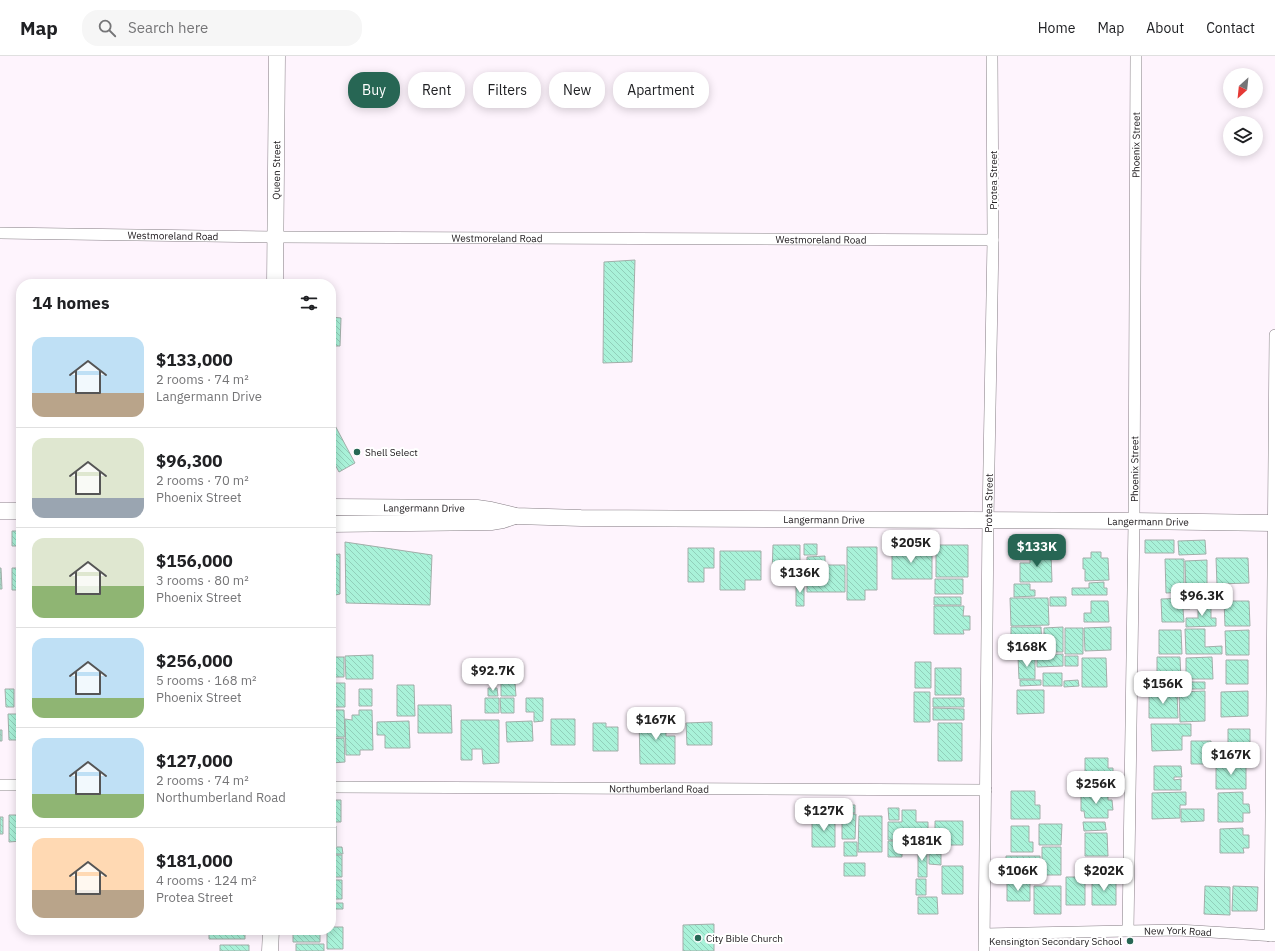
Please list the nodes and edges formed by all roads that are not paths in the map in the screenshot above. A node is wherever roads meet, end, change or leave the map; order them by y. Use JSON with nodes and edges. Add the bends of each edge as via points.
{"nodes":[{"id":1,"x":277,"y":56,"type":"edge"},
{"id":2,"x":992,"y":56,"type":"edge"},
{"id":3,"x":1136,"y":56,"type":"edge"},
{"id":4,"x":0,"y":233,"type":"edge"},
{"id":5,"x":276,"y":237,"type":"junction"},
{"id":6,"x":993,"y":240,"type":"junction"},
{"id":7,"x":275,"y":279,"type":"edge"},
{"id":8,"x":1275,"y":335,"type":"edge"},
{"id":9,"x":336,"y":507,"type":"edge"},
{"id":10,"x":0,"y":511,"type":"edge"},
{"id":11,"x":16,"y":511,"type":"edge"},
{"id":12,"x":516,"y":516,"type":"junction"},
{"id":13,"x":988,"y":520,"type":"junction"},
{"id":14,"x":1134,"y":521,"type":"junction"},
{"id":15,"x":1274,"y":523,"type":"edge"},
{"id":16,"x":336,"y":524,"type":"edge"},
{"id":17,"x":0,"y":785,"type":"edge"},
{"id":18,"x":16,"y":785,"type":"edge"},
{"id":19,"x":336,"y":787,"type":"edge"},
{"id":20,"x":986,"y":790,"type":"junction"},
{"id":21,"x":1128,"y":931,"type":"junction"},
{"id":22,"x":985,"y":934,"type":"junction"},
{"id":23,"x":270,"y":935,"type":"edge"},
{"id":24,"x":1272,"y":936,"type":"edge"},
{"id":25,"x":270,"y":951,"type":"edge"},
{"id":26,"x":984,"y":951,"type":"edge"}],
"edges":[{"from":1,"to":5,"type":"main road","name":"Queen Street"},
{"from":2,"to":6,"type":"street","name":"Protea Street"},
{"from":3,"to":14,"type":"street","name":"Phoenix Street"},
{"from":4,"to":5,"type":"street","name":"Westmoreland Road"},
{"from":5,"to":6,"type":"street","name":"Westmoreland Road"},
{"from":5,"to":7,"type":"main road","name":"Queen Street"},
{"from":6,"to":13,"type":"street","name":"Protea Street"},
{"from":8,"to":15,"type":"street"},
{"from":9,"to":12,"type":"main road","name":"Langermann Drive","via":[[477,508]]},
{"from":10,"to":11,"type":"main road"},
{"from":12,"to":13,"type":"main road","name":"Langermann Drive"},
{"from":12,"to":16,"type":"main road","name":"Langermann Drive","via":[[491,522]]},
{"from":13,"to":14,"type":"main road","name":"Langermann Drive"},
{"from":13,"to":20,"type":"street","name":"Protea Street"},
{"from":14,"to":15,"type":"main road","name":"Langermann Drive"},
{"from":14,"to":21,"type":"street","name":"Phoenix Street"},
{"from":15,"to":24,"type":"street"},
{"from":17,"to":18,"type":"street"},
{"from":19,"to":20,"type":"street","name":"Northumberland Road"},
{"from":20,"to":22,"type":"street","name":"Protea Street"},
{"from":21,"to":22,"type":"street","name":"New York Road"},
{"from":21,"to":24,"type":"street","name":"New York Road","via":[[1178,930]]},
{"from":22,"to":26,"type":"street","name":"Protea Street"},
{"from":23,"to":25,"type":"main road"}]}
